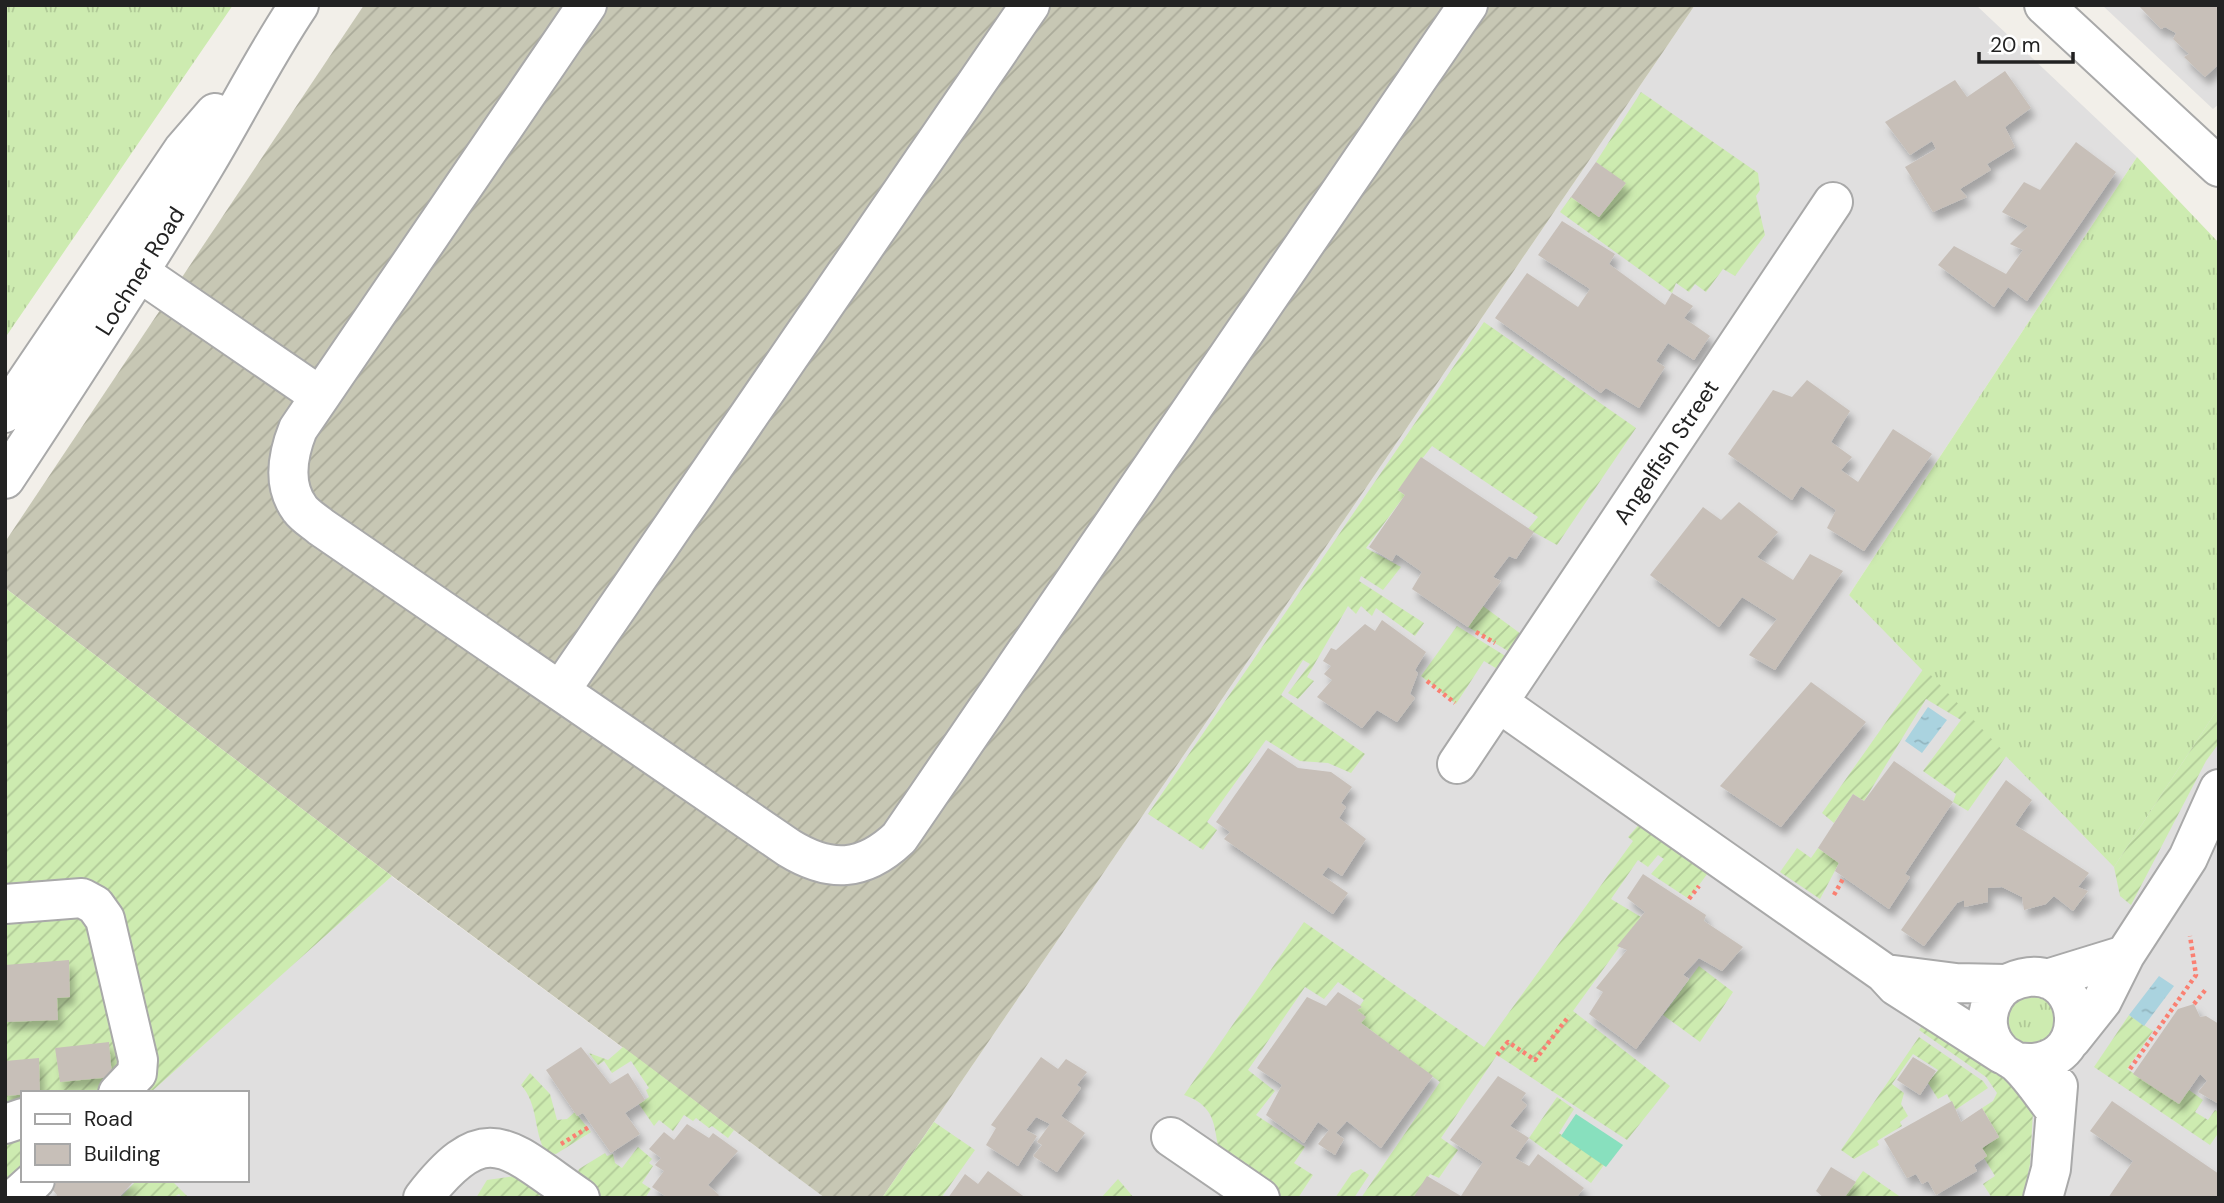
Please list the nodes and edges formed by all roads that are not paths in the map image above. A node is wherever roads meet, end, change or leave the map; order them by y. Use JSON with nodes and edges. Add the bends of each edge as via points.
{"nodes":[{"id":1,"x":299,"y":5,"type":"edge"},
{"id":2,"x":587,"y":5,"type":"edge"},
{"id":3,"x":1030,"y":5,"type":"edge"},
{"id":4,"x":1468,"y":5,"type":"edge"},
{"id":5,"x":2045,"y":5,"type":"edge"},
{"id":6,"x":265,"y":56,"type":"junction"},
{"id":7,"x":2219,"y":167,"type":"edge"},
{"id":8,"x":1833,"y":202,"type":"dead end"},
{"id":9,"x":139,"y":272,"type":"junction"},
{"id":10,"x":320,"y":396,"type":"junction"},
{"id":11,"x":5,"y":413,"type":"edge"},
{"id":12,"x":5,"y":480,"type":"edge"},
{"id":13,"x":560,"y":691,"type":"junction"},
{"id":14,"x":1499,"y":702,"type":"junction"},
{"id":15,"x":1457,"y":764,"type":"dead end"},
{"id":16,"x":2219,"y":789,"type":"edge"},
{"id":17,"x":2219,"y":831,"type":"edge"},
{"id":18,"x":2188,"y":858,"type":"junction"},
{"id":19,"x":5,"y":904,"type":"edge"},
{"id":20,"x":2125,"y":955,"type":"junction"},
{"id":21,"x":1884,"y":973,"type":"junction"},
{"id":22,"x":2047,"y":979,"type":"junction"},
{"id":23,"x":2006,"y":984,"type":"junction"},
{"id":24,"x":2067,"y":1045,"type":"junction"},
{"id":25,"x":2010,"y":1058,"type":"junction"},
{"id":26,"x":120,"y":1091,"type":"edge"},
{"id":27,"x":2055,"y":1110,"type":"junction"},
{"id":28,"x":1171,"y":1137,"type":"dead end"},
{"id":29,"x":33,"y":1182,"type":"edge"},
{"id":30,"x":15,"y":1198,"type":"edge"},
{"id":31,"x":424,"y":1198,"type":"edge"},
{"id":32,"x":580,"y":1198,"type":"edge"},
{"id":33,"x":1260,"y":1198,"type":"edge"},
{"id":34,"x":2042,"y":1198,"type":"edge"}],
"edges":[{"from":1,"to":6,"type":"street","name":"Lochner Road"},
{"from":2,"to":10,"type":"street"},
{"from":3,"to":13,"type":"street"},
{"from":4,"to":13,"type":"street","via":[[899,838],[883,854],[835,866],[813,862]]},
{"from":5,"to":7,"type":"street"},
{"from":6,"to":9,"type":"street","name":"Lochner Road"},
{"from":6,"to":11,"type":"street","name":"Lochner Road","via":[[183,150]]},
{"from":8,"to":14,"type":"street","name":"Angelfish Street"},
{"from":9,"to":10,"type":"street"},
{"from":9,"to":12,"type":"street","name":"Lochner Road"},
{"from":10,"to":13,"type":"street","via":[[298,429],[289,457],[289,477],[299,508]]},
{"from":14,"to":15,"type":"street","name":"Angelfish Street"},
{"from":14,"to":21,"type":"street"},
{"from":16,"to":18,"type":"street"},
{"from":17,"to":18,"type":"street"},
{"from":18,"to":20,"type":"street"},
{"from":19,"to":26,"type":"street","via":[[82,898],[95,905],[105,919],[138,1060],[136,1073]]},
{"from":20,"to":22,"type":"street"},
{"from":20,"to":24,"type":"street","via":[[2102,1001]]},
{"from":21,"to":23,"type":"street"},
{"from":21,"to":25,"type":"street","via":[[1896,986]]},
{"from":22,"to":23,"type":"street","via":[[2033,976]]},
{"from":22,"to":24,"type":"street","via":[[2060,986],[2072,1004],[2075,1025]]},
{"from":23,"to":25,"type":"street","via":[[1988,1010],[1987,1026],[1992,1041]]},
{"from":24,"to":25,"type":"street","via":[[2049,1061],[2033,1065]]},
{"from":24,"to":27,"type":"street"},
{"from":25,"to":27,"type":"street"},
{"from":27,"to":34,"type":"street","via":[[2051,1169]]},
{"from":28,"to":33,"type":"street"},
{"from":29,"to":30,"type":"street"},
{"from":31,"to":32,"type":"street","via":[[456,1160],[487,1146],[512,1153]]}]}
